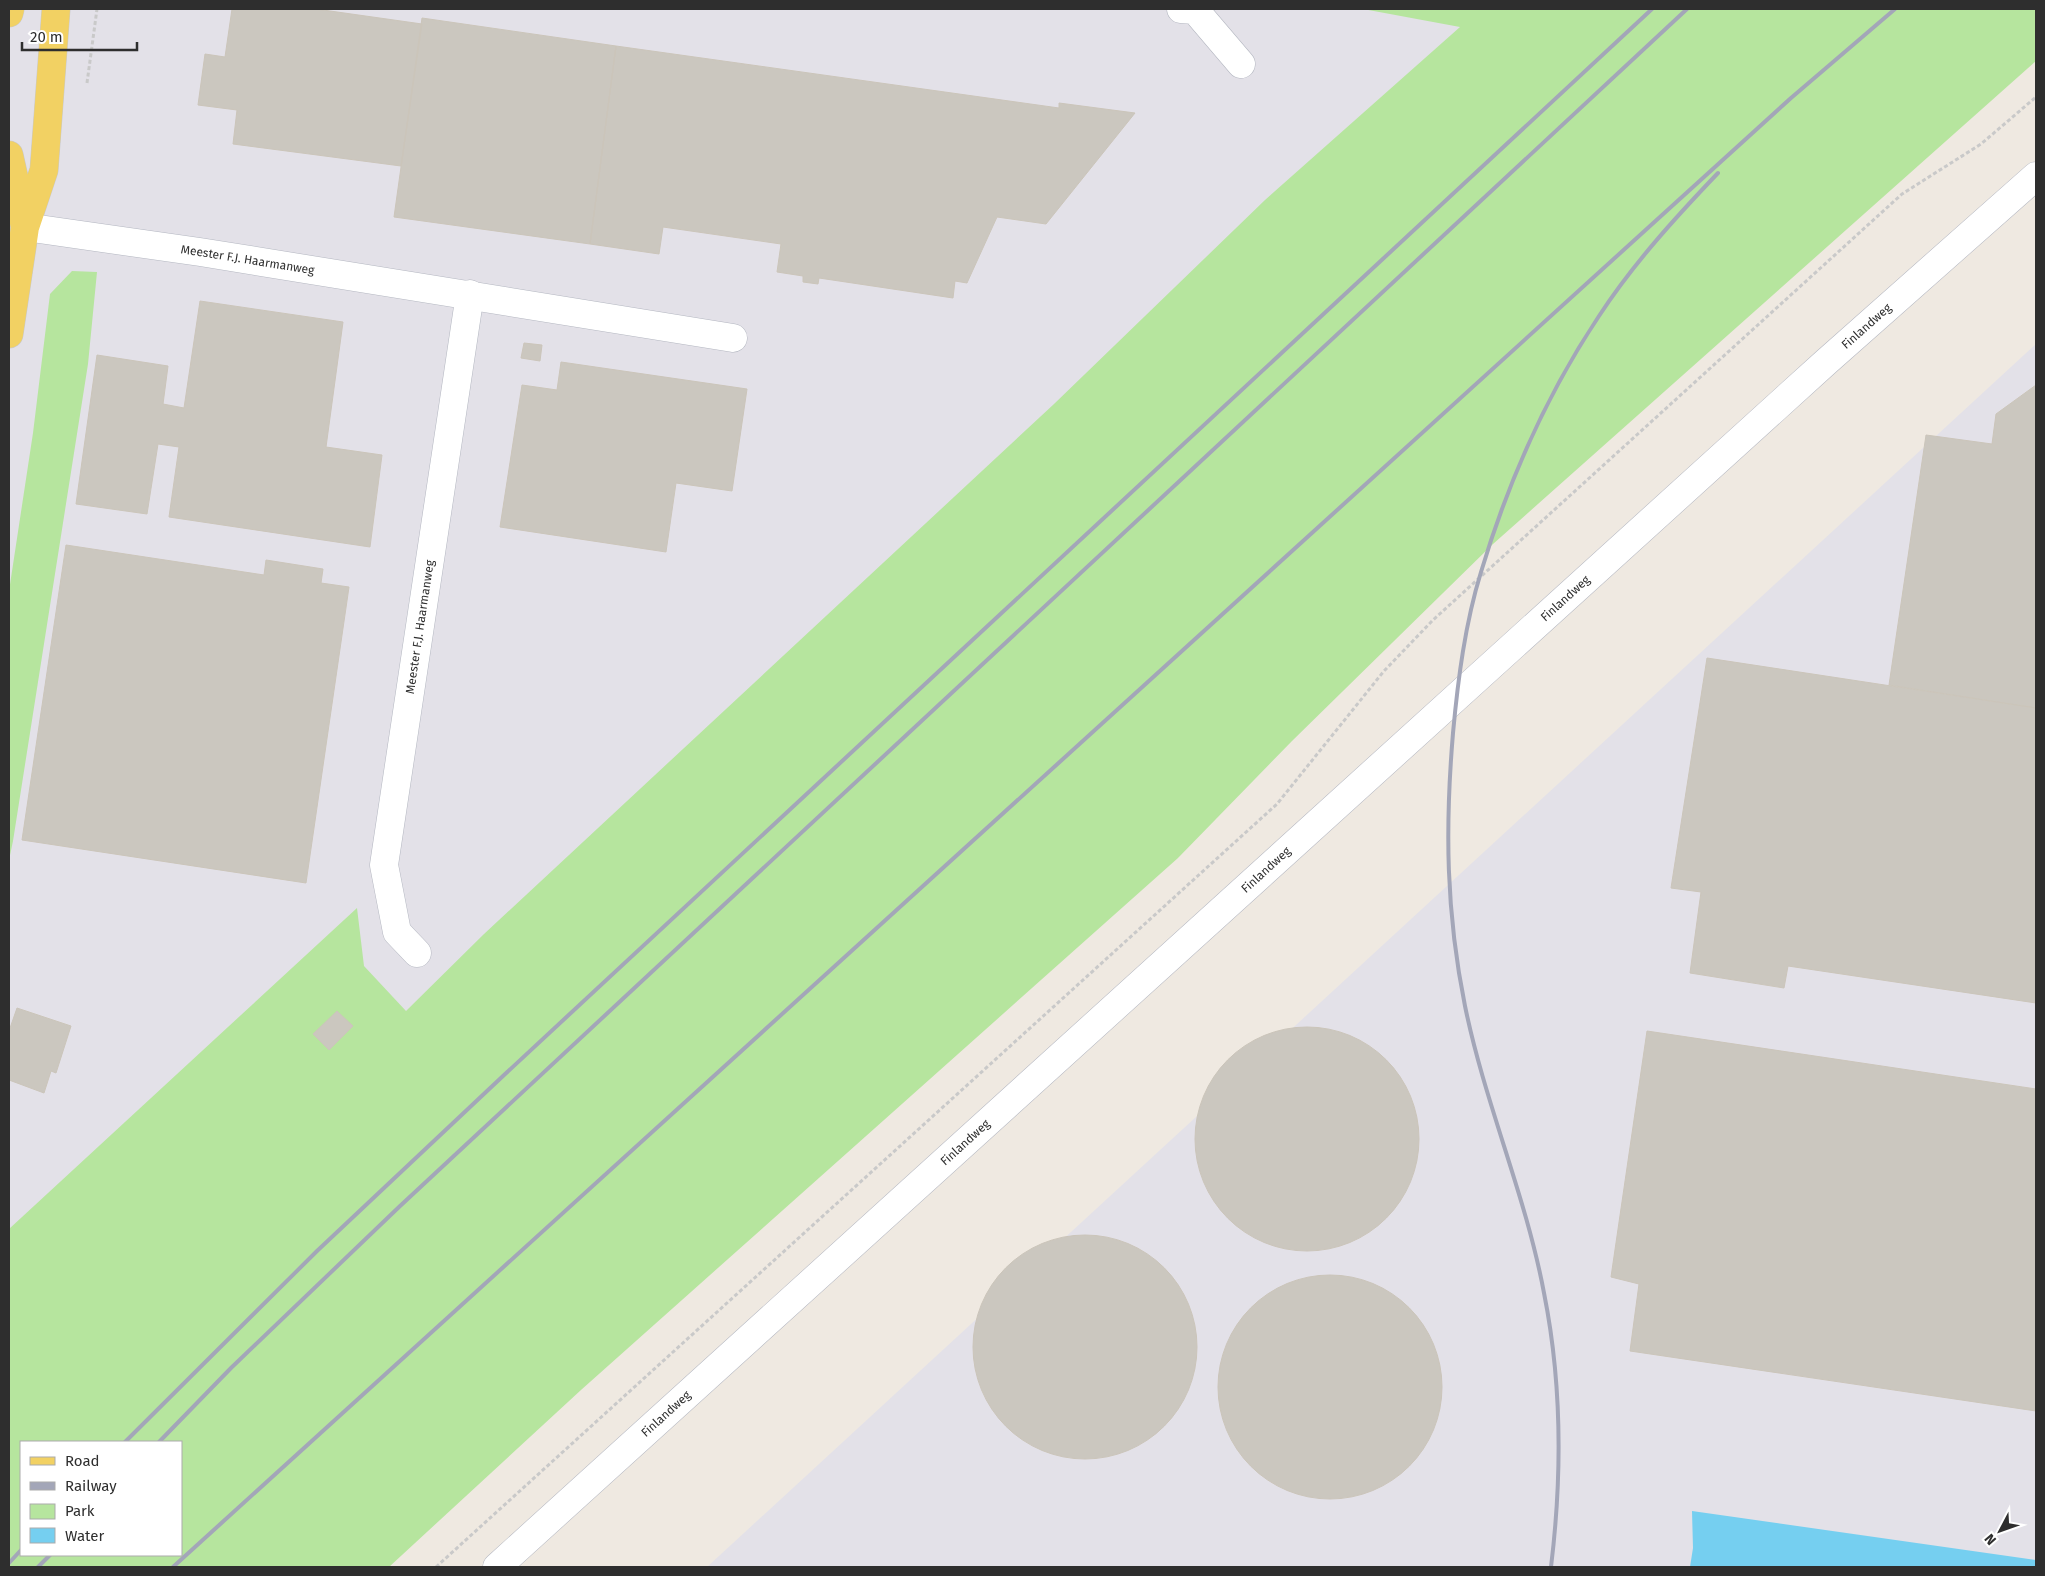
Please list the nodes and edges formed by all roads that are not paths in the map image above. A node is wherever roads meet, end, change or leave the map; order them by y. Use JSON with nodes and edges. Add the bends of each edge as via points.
{"nodes":[{"id":1,"x":10,"y":9,"type":"edge"},
{"id":2,"x":56,"y":9,"type":"edge"},
{"id":3,"x":1180,"y":9,"type":"edge"},
{"id":4,"x":9,"y":13,"type":"edge"},
{"id":5,"x":1241,"y":64,"type":"dead end"},
{"id":6,"x":9,"y":156,"type":"edge"},
{"id":7,"x":2036,"y":176,"type":"edge"},
{"id":8,"x":25,"y":228,"type":"junction"},
{"id":9,"x":470,"y":294,"type":"junction"},
{"id":10,"x":9,"y":334,"type":"edge"},
{"id":11,"x":732,"y":338,"type":"dead end"},
{"id":12,"x":417,"y":953,"type":"dead end"},
{"id":13,"x":496,"y":1567,"type":"edge"}],
"edges":[{"from":1,"to":4,"type":"main road"},
{"from":2,"to":8,"type":"main road","via":[[44,170]]},
{"from":3,"to":5,"type":"street","via":[[1195,10]]},
{"from":6,"to":8,"type":"main road"},
{"from":7,"to":13,"type":"street","name":"Finlandweg","via":[[1826,362]]},
{"from":8,"to":9,"type":"street","name":"Meester F.J. Haarmanweg"},
{"from":8,"to":10,"type":"main road"},
{"from":9,"to":11,"type":"street","name":"Meester F.J. Haarmanweg"},
{"from":9,"to":12,"type":"street","name":"Meester F.J. Haarmanweg","via":[[384,865],[397,932]]}]}
